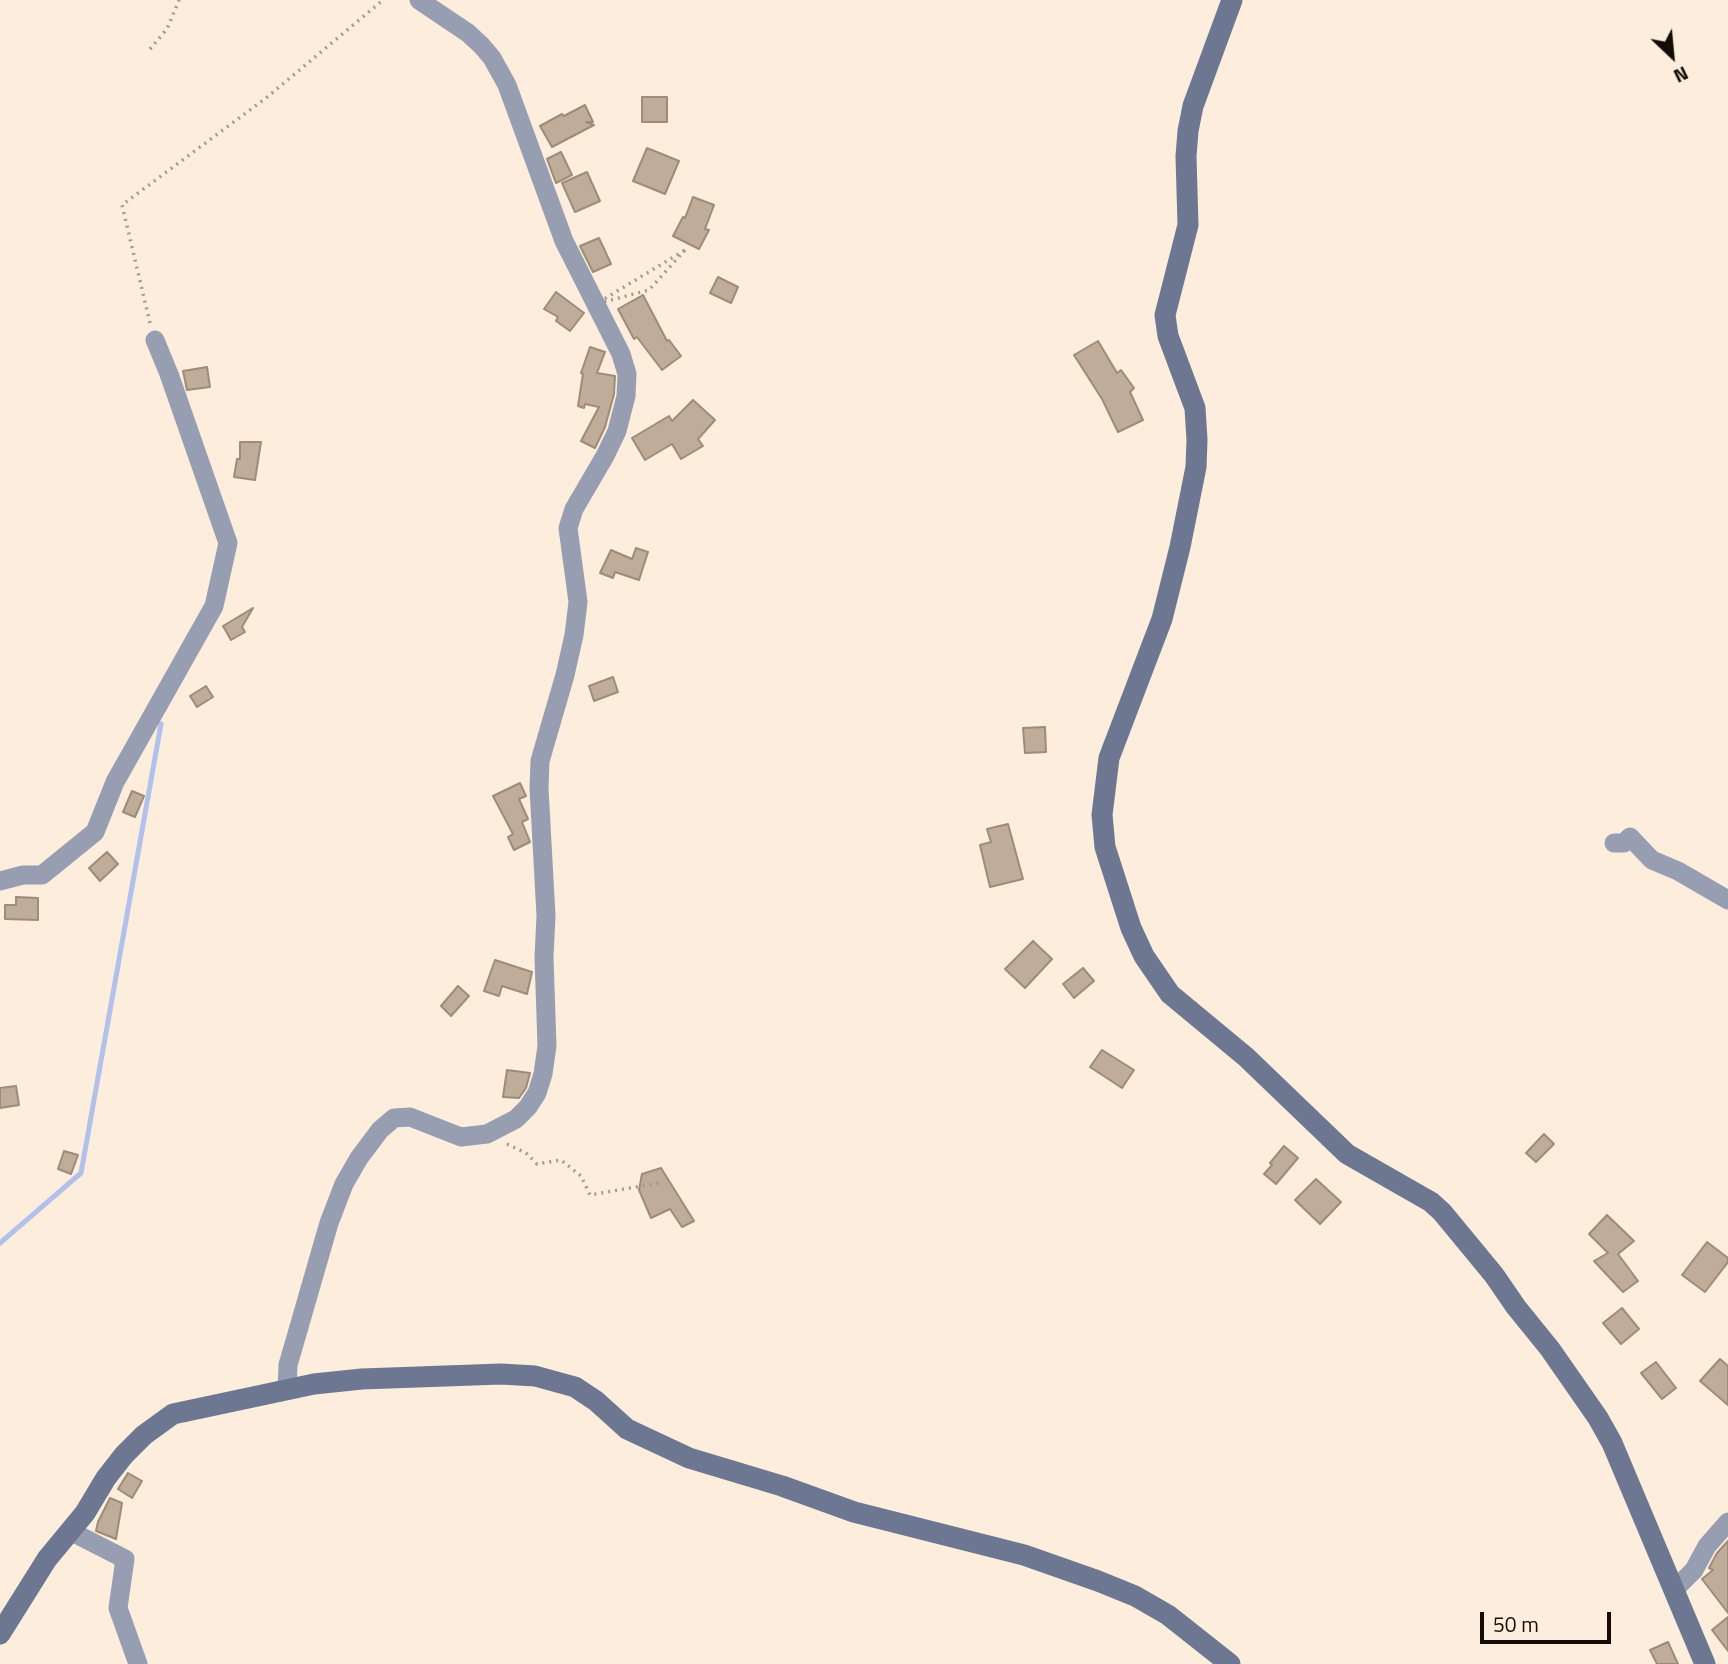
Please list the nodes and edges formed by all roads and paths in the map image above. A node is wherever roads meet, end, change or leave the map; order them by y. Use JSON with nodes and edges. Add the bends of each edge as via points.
{"nodes":[{"id":1,"x":179,"y":0,"type":"edge"},
{"id":2,"x":383,"y":0,"type":"edge"},
{"id":3,"x":419,"y":0,"type":"edge"},
{"id":4,"x":1231,"y":0,"type":"edge"},
{"id":5,"x":150,"y":48,"type":"dead end"},
{"id":6,"x":596,"y":303,"type":"junction"},
{"id":7,"x":148,"y":317,"type":"dead end"},
{"id":8,"x":155,"y":340,"type":"dead end"},
{"id":9,"x":1614,"y":843,"type":"dead end"},
{"id":10,"x":0,"y":881,"type":"edge"},
{"id":11,"x":1728,"y":900,"type":"edge"},
{"id":12,"x":486,"y":1135,"type":"junction"},
{"id":13,"x":659,"y":1183,"type":"dead end"},
{"id":14,"x":287,"y":1389,"type":"junction"},
{"id":15,"x":1728,"y":1522,"type":"edge"},
{"id":16,"x":71,"y":1531,"type":"junction"},
{"id":17,"x":1674,"y":1590,"type":"junction"},
{"id":18,"x":0,"y":1633,"type":"edge"},
{"id":19,"x":138,"y":1664,"type":"edge"},
{"id":20,"x":1230,"y":1664,"type":"edge"},
{"id":21,"x":1705,"y":1664,"type":"edge"}],
"edges":[{"from":1,"to":5,"type":"path","via":[[167,29]]},
{"from":2,"to":7,"type":"path","via":[[266,98],[122,205]]},
{"from":3,"to":6,"type":"street","via":[[468,33],[496,65],[513,99],[564,241]]},
{"from":4,"to":17,"type":"main road","via":[[1188,131],[1188,225],[1165,315],[1168,336],[1195,408],[1196,467],[1162,619],[1109,758],[1102,815],[1105,847],[1131,928],[1170,993],[1246,1057],[1347,1154],[1431,1202],[1494,1275],[1598,1418]]},
{"from":6,"to":6,"type":"path","via":[[649,290],[685,250],[674,257]]},
{"from":6,"to":12,"type":"street","via":[[621,354],[627,387],[617,430],[568,528],[578,602],[567,666],[540,761],[546,1055],[537,1093],[528,1107]]},
{"from":8,"to":10,"type":"street","via":[[228,543],[214,606],[115,782],[95,832],[42,874]]},
{"from":9,"to":11,"type":"street","via":[[1624,843],[1630,837],[1653,860]]},
{"from":12,"to":13,"type":"path","via":[[526,1153],[537,1164],[561,1160],[581,1176],[590,1195]]},
{"from":12,"to":14,"type":"street","via":[[461,1137],[411,1117],[394,1118],[380,1130],[344,1184],[329,1223],[288,1365]]},
{"from":14,"to":16,"type":"main road","via":[[173,1414],[124,1455]]},
{"from":14,"to":20,"type":"main road","via":[[362,1379],[501,1374],[550,1378],[575,1387],[627,1429],[689,1458],[854,1511],[1024,1555],[1098,1581],[1168,1615]]},
{"from":15,"to":17,"type":"street"},
{"from":16,"to":18,"type":"main road","via":[[47,1559]]},
{"from":16,"to":19,"type":"street","via":[[125,1559],[118,1608]]},
{"from":17,"to":21,"type":"main road"}]}
